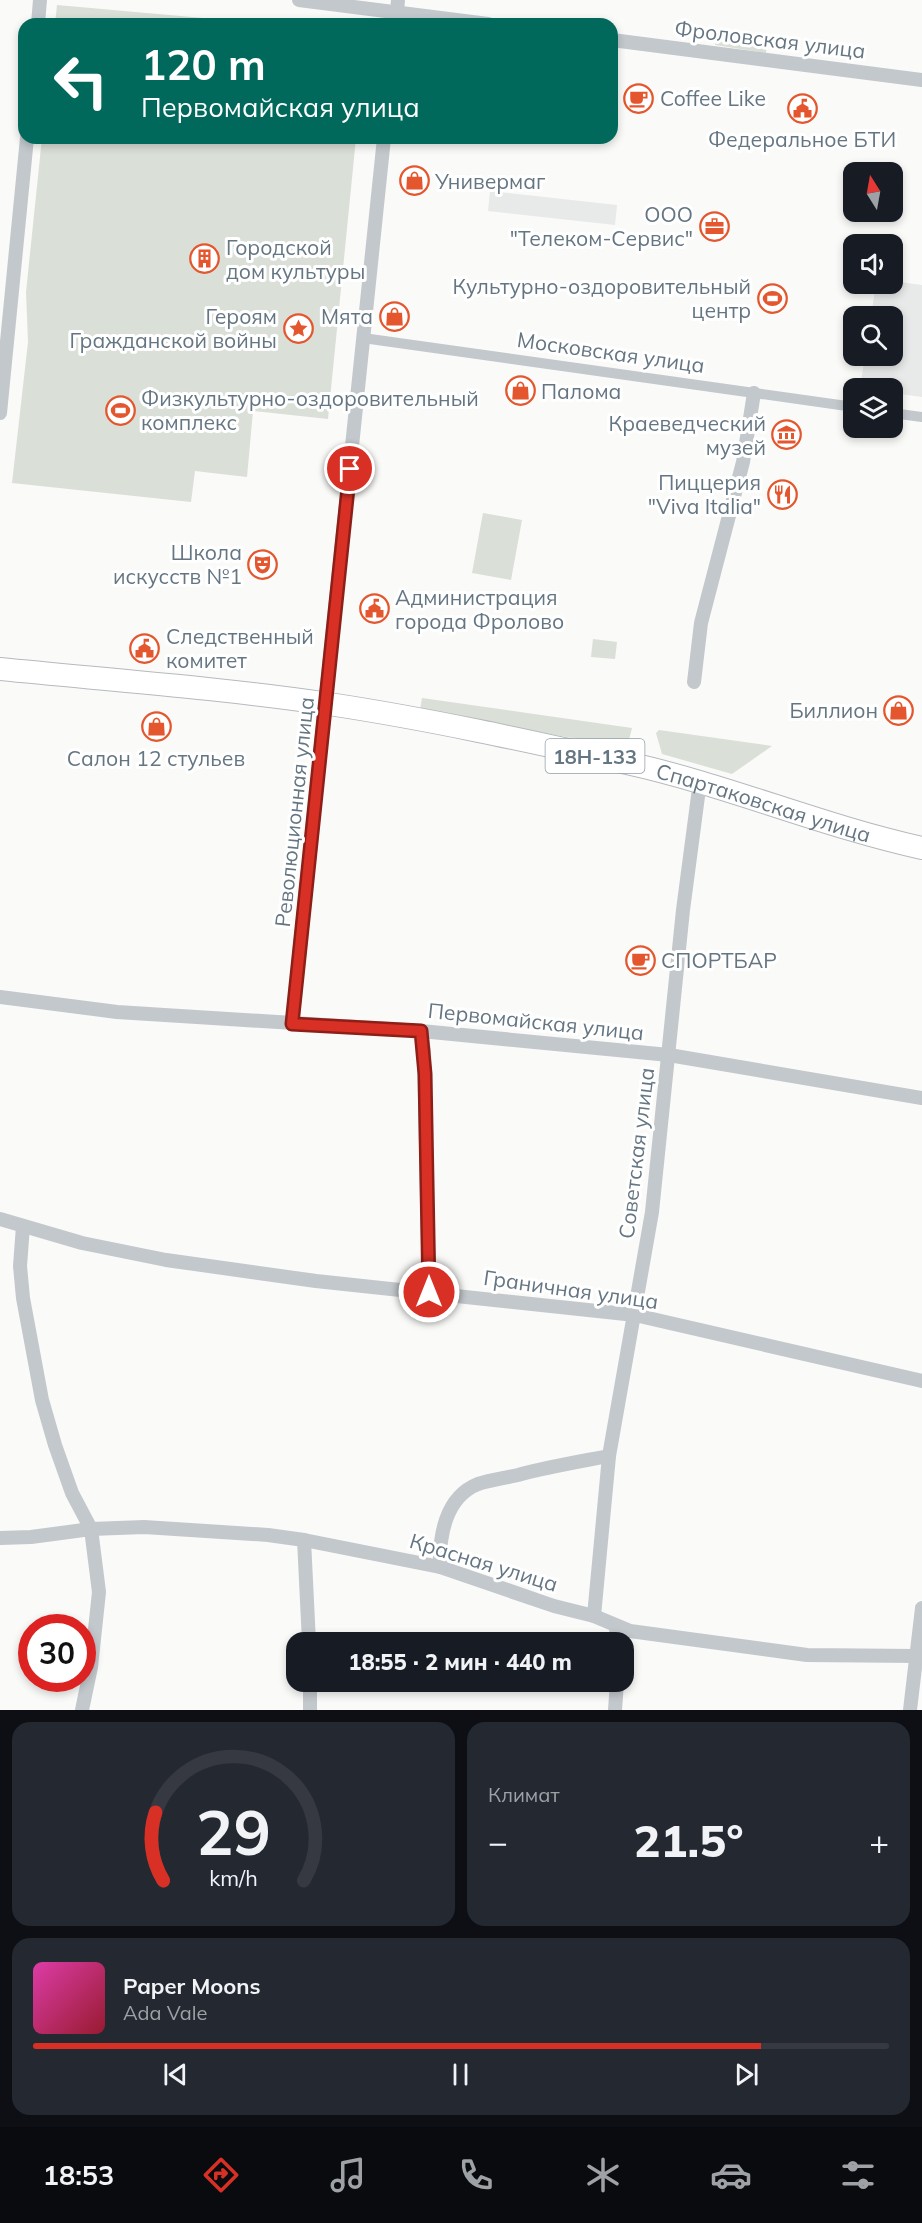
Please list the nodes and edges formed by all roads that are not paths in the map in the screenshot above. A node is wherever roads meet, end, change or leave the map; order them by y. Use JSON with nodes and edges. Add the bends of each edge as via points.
{"nodes":[{"id":1,"x":40,"y":0,"type":"edge"},
{"id":2,"x":299,"y":0,"type":"edge"},
{"id":3,"x":397,"y":12,"type":"edge"},
{"id":4,"x":38,"y":18,"type":"edge"},
{"id":5,"x":442,"y":18,"type":"edge"},
{"id":6,"x":618,"y":41,"type":"edge"},
{"id":7,"x":922,"y":80,"type":"edge"},
{"id":8,"x":26,"y":144,"type":"edge"},
{"id":9,"x":383,"y":144,"type":"edge"},
{"id":10,"x":4,"y":324,"type":"edge"},
{"id":11,"x":363,"y":338,"type":"junction"},
{"id":12,"x":754,"y":393,"type":"junction"},
{"id":13,"x":843,"y":405,"type":"edge"},
{"id":14,"x":0,"y":412,"type":"edge"},
{"id":15,"x":903,"y":414,"type":"edge"},
{"id":16,"x":922,"y":417,"type":"edge"},
{"id":17,"x":0,"y":669,"type":"edge"},
{"id":18,"x":694,"y":682,"type":"dead end"},
{"id":19,"x":326,"y":704,"type":"junction"},
{"id":20,"x":700,"y":781,"type":"junction"},
{"id":21,"x":922,"y":848,"type":"edge"},
{"id":22,"x":0,"y":997,"type":"edge"},
{"id":23,"x":292,"y":1024,"type":"junction"},
{"id":24,"x":421,"y":1031,"type":"junction"},
{"id":25,"x":669,"y":1055,"type":"junction"},
{"id":26,"x":922,"y":1098,"type":"edge"},
{"id":27,"x":0,"y":1219,"type":"edge"},
{"id":28,"x":23,"y":1226,"type":"junction"},
{"id":29,"x":429,"y":1292,"type":"junction"},
{"id":30,"x":635,"y":1315,"type":"junction"},
{"id":31,"x":922,"y":1381,"type":"edge"},
{"id":32,"x":609,"y":1456,"type":"junction"},
{"id":33,"x":91,"y":1529,"type":"junction"},
{"id":34,"x":0,"y":1538,"type":"edge"},
{"id":35,"x":304,"y":1540,"type":"junction"},
{"id":36,"x":440,"y":1567,"type":"junction"},
{"id":37,"x":922,"y":1608,"type":"edge"},
{"id":38,"x":594,"y":1616,"type":"junction"},
{"id":39,"x":616,"y":1626,"type":"junction"},
{"id":40,"x":309,"y":1632,"type":"edge"},
{"id":41,"x":616,"y":1632,"type":"edge"},
{"id":42,"x":916,"y":1656,"type":"junction"},
{"id":43,"x":310,"y":1692,"type":"edge"},
{"id":44,"x":616,"y":1692,"type":"edge"},
{"id":45,"x":82,"y":1710,"type":"edge"},
{"id":46,"x":310,"y":1710,"type":"edge"},
{"id":47,"x":615,"y":1710,"type":"edge"},
{"id":48,"x":910,"y":1710,"type":"edge"}],
"edges":[{"from":1,"to":4,"type":"street"},
{"from":2,"to":3,"type":"street"},
{"from":3,"to":5,"type":"street"},
{"from":6,"to":7,"type":"street","name":"Фроловская улица"},
{"from":8,"to":10,"type":"street"},
{"from":9,"to":11,"type":"street","name":"Революционная улица"},
{"from":10,"to":14,"type":"street"},
{"from":11,"to":12,"type":"street","name":"Московская улица"},
{"from":11,"to":19,"type":"street","name":"Революционная улица"},
{"from":12,"to":13,"type":"street","name":"Московская улица"},
{"from":12,"to":18,"type":"street","via":[[742,462],[700,623]]},
{"from":15,"to":16,"type":"street"},
{"from":17,"to":19,"type":"main road","name":"Спартаковская улица","number":"18Н-133"},
{"from":19,"to":20,"type":"main road","name":"Спартаковская улица","number":"18Н-133","via":[[523,741]]},
{"from":19,"to":23,"type":"street","name":"Революционная улица"},
{"from":20,"to":21,"type":"main road","name":"Спартаковская улица","number":"18Н-133"},
{"from":20,"to":25,"type":"street","name":"Советская улица"},
{"from":22,"to":23,"type":"street","name":"Первомайская улица","via":[[117,1012]]},
{"from":23,"to":24,"type":"street","name":"Первомайская улица"},
{"from":24,"to":25,"type":"street","name":"Первомайская улица"},
{"from":24,"to":29,"type":"street"},
{"from":25,"to":26,"type":"street","name":"Первомайская улица"},
{"from":25,"to":30,"type":"street","name":"Советская улица","via":[[652,1212]]},
{"from":27,"to":28,"type":"street","name":"Граничная улица"},
{"from":28,"to":29,"type":"street","name":"Граничная улица","via":[[166,1260]]},
{"from":28,"to":33,"type":"street","via":[[23,1298],[42,1400],[72,1493]]},
{"from":29,"to":30,"type":"street","name":"Граничная улица"},
{"from":30,"to":31,"type":"street","name":"Граничная улица"},
{"from":30,"to":32,"type":"street","name":"Советская улица"},
{"from":32,"to":36,"type":"street","via":[[476,1485],[458,1498],[446,1520],[439,1545]]},
{"from":32,"to":38,"type":"street","name":"Советская улица"},
{"from":33,"to":34,"type":"street","name":"Красная улица"},
{"from":33,"to":35,"type":"street","name":"Красная улица","via":[[144,1527]]},
{"from":33,"to":45,"type":"street","via":[[99,1592]]},
{"from":35,"to":36,"type":"street","name":"Красная улица"},
{"from":35,"to":40,"type":"street"},
{"from":36,"to":38,"type":"street","name":"Красная улица"},
{"from":37,"to":42,"type":"street"},
{"from":38,"to":39,"type":"street","name":"Красная улица"},
{"from":39,"to":41,"type":"street"},
{"from":39,"to":42,"type":"street","name":"Красная улица","via":[[659,1636],[807,1655]]},
{"from":42,"to":48,"type":"street"},
{"from":43,"to":46,"type":"street"},
{"from":44,"to":47,"type":"street"}]}
